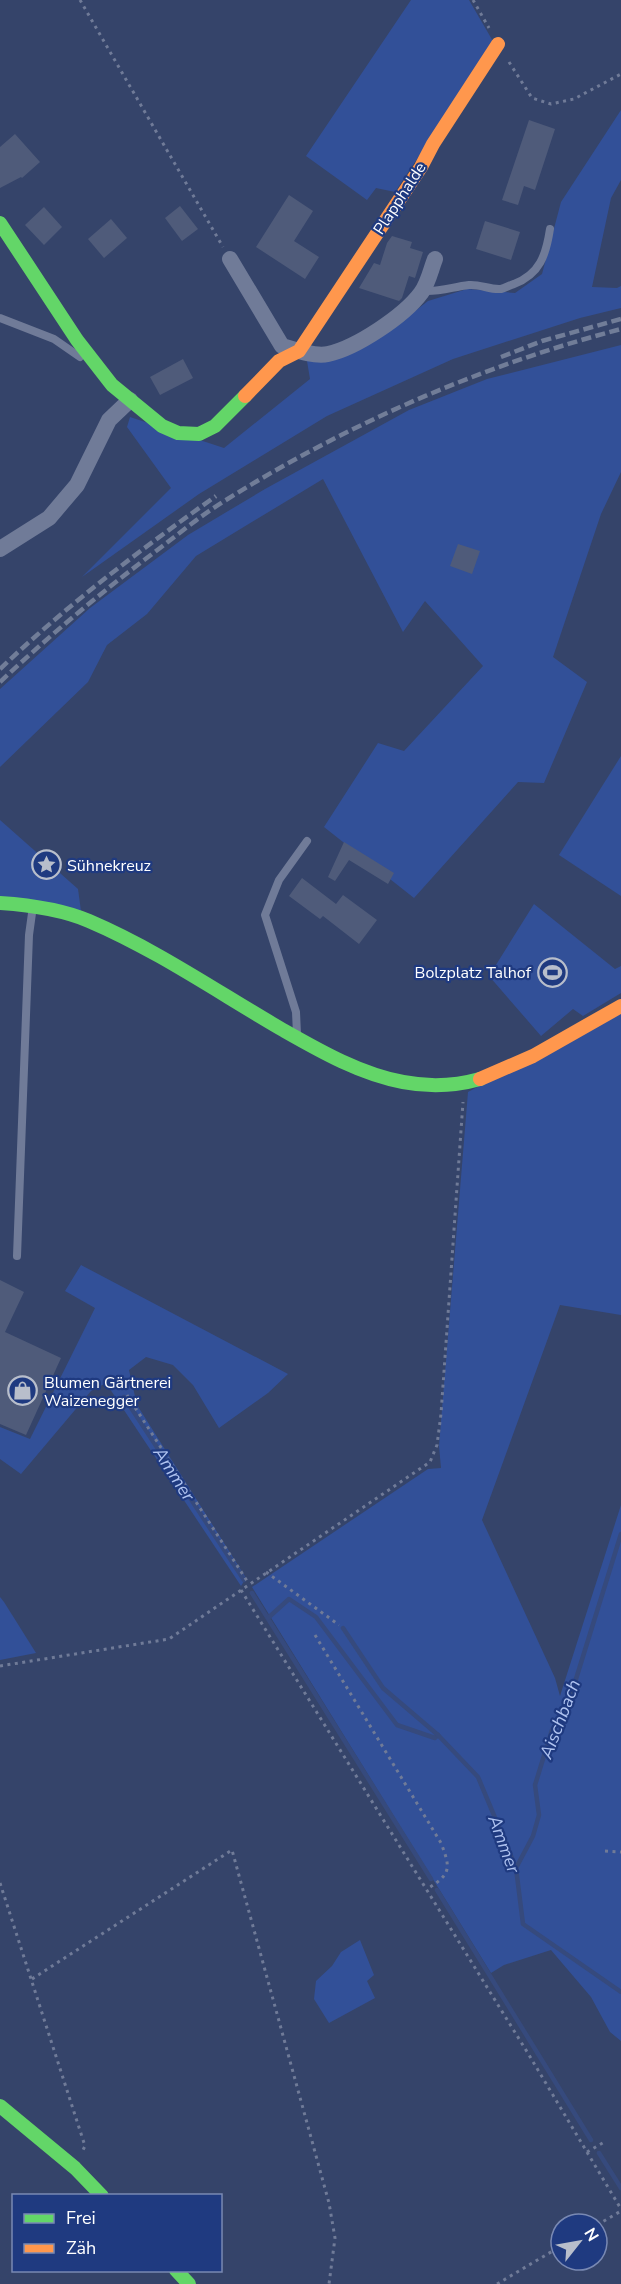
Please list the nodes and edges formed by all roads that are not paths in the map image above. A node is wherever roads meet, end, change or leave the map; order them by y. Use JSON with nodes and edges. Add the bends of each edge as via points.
{"nodes":[{"id":1,"x":498,"y":44,"type":"road end"},
{"id":2,"x":0,"y":223,"type":"edge"},
{"id":3,"x":550,"y":229,"type":"dead end"},
{"id":4,"x":230,"y":259,"type":"road end"},
{"id":5,"x":435,"y":259,"type":"dead end"},
{"id":6,"x":423,"y":291,"type":"junction"},
{"id":7,"x":0,"y":318,"type":"edge"},
{"id":8,"x":299,"y":351,"type":"junction"},
{"id":9,"x":112,"y":385,"type":"junction"},
{"id":10,"x":130,"y":400,"type":"junction"},
{"id":11,"x":0,"y":549,"type":"edge"},
{"id":12,"x":307,"y":841,"type":"dead end"},
{"id":13,"x":0,"y":903,"type":"edge"},
{"id":14,"x":33,"y":906,"type":"junction"},
{"id":15,"x":621,"y":1006,"type":"edge"},
{"id":16,"x":297,"y":1038,"type":"junction"},
{"id":17,"x":17,"y":1256,"type":"dead end"},
{"id":18,"x":0,"y":2106,"type":"edge"},
{"id":19,"x":100,"y":2194,"type":"edge"},
{"id":20,"x":177,"y":2272,"type":"edge"},
{"id":21,"x":189,"y":2284,"type":"edge"}],
"edges":[{"from":1,"to":8,"type":"street","name":"Plapphalde"},
{"from":2,"to":9,"type":"street","name":"Plapphalde","via":[[77,340]]},
{"from":3,"to":6,"type":"lane","via":[[541,264],[518,282],[501,289],[468,285],[439,292]]},
{"from":4,"to":8,"type":"street","via":[[282,346]]},
{"from":5,"to":6,"type":"street"},
{"from":6,"to":8,"type":"street","via":[[400,316],[354,342],[327,354]]},
{"from":7,"to":9,"type":"lane","via":[[54,339]]},
{"from":8,"to":10,"type":"street","name":"Plapphalde","via":[[279,361],[215,426],[199,434],[178,433],[162,426]]},
{"from":9,"to":10,"type":"street","name":"Plapphalde"},
{"from":10,"to":11,"type":"street","via":[[109,420],[77,485],[56,510]]},
{"from":12,"to":16,"type":"lane","via":[[279,880],[265,915],[296,1012]]},
{"from":13,"to":14,"type":"street"},
{"from":14,"to":16,"type":"street","via":[[87,920],[123,937]]},
{"from":14,"to":17,"type":"lane"},
{"from":15,"to":16,"type":"street","via":[[509,1067],[465,1083],[430,1084],[379,1076]]},
{"from":18,"to":19,"type":"street"},
{"from":20,"to":21,"type":"street"}]}
